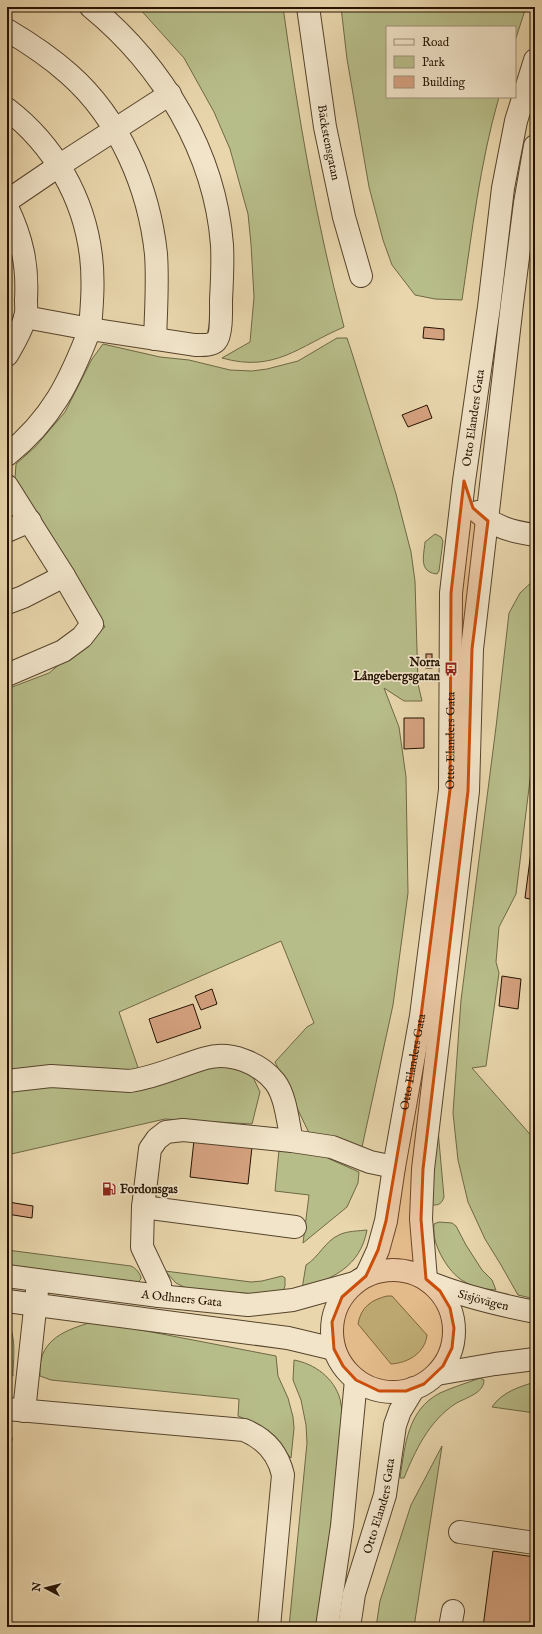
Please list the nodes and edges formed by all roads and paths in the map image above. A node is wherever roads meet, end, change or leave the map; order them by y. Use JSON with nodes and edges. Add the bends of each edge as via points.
{"nodes":[{"id":1,"x":91,"y":7,"type":"edge"},
{"id":2,"x":308,"y":7,"type":"edge"},
{"id":3,"x":7,"y":30,"type":"edge"},
{"id":4,"x":535,"y":60,"type":"edge"},
{"id":5,"x":170,"y":94,"type":"junction"},
{"id":6,"x":7,"y":109,"type":"edge"},
{"id":7,"x":114,"y":129,"type":"junction"},
{"id":8,"x":535,"y":146,"type":"edge"},
{"id":9,"x":60,"y":165,"type":"junction"},
{"id":10,"x":7,"y":201,"type":"edge"},
{"id":11,"x":7,"y":207,"type":"edge"},
{"id":12,"x":361,"y":276,"type":"dead end"},
{"id":13,"x":26,"y":317,"type":"junction"},
{"id":14,"x":90,"y":329,"type":"junction"},
{"id":15,"x":154,"y":339,"type":"junction"},
{"id":16,"x":7,"y":355,"type":"edge"},
{"id":17,"x":7,"y":455,"type":"edge"},
{"id":18,"x":464,"y":481,"type":"junction"},
{"id":19,"x":7,"y":486,"type":"edge"},
{"id":20,"x":30,"y":520,"type":"junction"},
{"id":21,"x":488,"y":521,"type":"junction"},
{"id":22,"x":7,"y":531,"type":"edge"},
{"id":23,"x":535,"y":535,"type":"edge"},
{"id":24,"x":64,"y":576,"type":"junction"},
{"id":25,"x":7,"y":603,"type":"edge"},
{"id":26,"x":7,"y":675,"type":"edge"},
{"id":27,"x":7,"y":1081,"type":"edge"},
{"id":28,"x":292,"y":1141,"type":"junction"},
{"id":29,"x":394,"y":1167,"type":"junction"},
{"id":30,"x":143,"y":1207,"type":"junction"},
{"id":31,"x":295,"y":1227,"type":"dead end"},
{"id":32,"x":7,"y":1276,"type":"edge"},
{"id":33,"x":360,"y":1279,"type":"junction"},
{"id":34,"x":38,"y":1281,"type":"junction"},
{"id":35,"x":430,"y":1282,"type":"junction"},
{"id":36,"x":159,"y":1296,"type":"junction"},
{"id":37,"x":7,"y":1301,"type":"edge"},
{"id":38,"x":34,"y":1305,"type":"junction"},
{"id":39,"x":535,"y":1312,"type":"edge"},
{"id":40,"x":334,"y":1349,"type":"junction"},
{"id":41,"x":535,"y":1359,"type":"edge"},
{"id":42,"x":437,"y":1374,"type":"junction"},
{"id":43,"x":356,"y":1380,"type":"junction"},
{"id":44,"x":414,"y":1388,"type":"junction"},
{"id":45,"x":15,"y":1410,"type":"edge"},
{"id":46,"x":460,"y":1532,"type":"dead end"},
{"id":47,"x":535,"y":1543,"type":"edge"},
{"id":48,"x":269,"y":1627,"type":"edge"},
{"id":49,"x":327,"y":1627,"type":"edge"},
{"id":50,"x":350,"y":1627,"type":"edge"}],
"edges":[{"from":1,"to":5,"type":"street","via":[[111,23],[132,46]]},
{"from":2,"to":12,"type":"street","name":"Bäckstensgatan","via":[[325,127],[344,217]]},
{"from":3,"to":7,"type":"street","via":[[49,57],[70,75],[95,102]]},
{"from":4,"to":18,"type":"street","name":"Otto Elanders Gata","via":[[516,121],[503,188]]},
{"from":5,"to":7,"type":"street"},
{"from":5,"to":15,"type":"street","via":[[187,123],[211,187],[222,245],[221,318],[219,335],[216,341],[209,344],[195,345]]},
{"from":6,"to":9,"type":"street","via":[[33,132]]},
{"from":7,"to":9,"type":"street"},
{"from":7,"to":15,"type":"street","via":[[141,183],[148,208],[156,255]]},
{"from":8,"to":21,"type":"street","name":"Otto Elanders Gata","via":[[512,304]]},
{"from":9,"to":10,"type":"street"},
{"from":9,"to":14,"type":"street","via":[[77,200],[88,238],[92,275]]},
{"from":11,"to":13,"type":"street","via":[[25,256]]},
{"from":13,"to":14,"type":"street"},
{"from":13,"to":16,"type":"street"},
{"from":14,"to":15,"type":"street"},
{"from":14,"to":17,"type":"street","via":[[68,383],[53,407],[25,441]]},
{"from":18,"to":21,"type":"street","via":[[473,508]]},
{"from":18,"to":29,"type":"street","name":"Otto Elanders Gata","via":[[451,593],[450,790],[421,1016]]},
{"from":19,"to":20,"type":"street"},
{"from":20,"to":22,"type":"street"},
{"from":20,"to":24,"type":"street"},
{"from":21,"to":23,"type":"street","via":[[509,530]]},
{"from":21,"to":35,"type":"street","name":"Otto Elanders Gata","via":[[472,648],[468,791],[422,1169],[421,1219]]},
{"from":24,"to":25,"type":"street"},
{"from":24,"to":26,"type":"street","via":[[92,624],[82,637],[63,651]]},
{"from":27,"to":28,"type":"street","via":[[51,1076],[130,1081],[208,1058],[227,1056],[243,1060],[258,1068],[275,1083],[283,1100]]},
{"from":28,"to":29,"type":"street","via":[[332,1147],[370,1162]]},
{"from":28,"to":30,"type":"street","via":[[183,1130],[166,1132],[150,1149]]},
{"from":29,"to":33,"type":"street","name":"Otto Elanders Gata","via":[[386,1222],[378,1250]]},
{"from":30,"to":31,"type":"street"},
{"from":30,"to":36,"type":"street","via":[[142,1247],[160,1285]]},
{"from":32,"to":34,"type":"street","name":"A Odhners Gata"},
{"from":33,"to":35,"type":"street","name":"Otto Elanders Gata","via":[[380,1271],[397,1269]]},
{"from":33,"to":36,"type":"street","name":"A Odhners Gata","via":[[293,1300],[248,1305]]},
{"from":33,"to":40,"type":"street","name":"Otto Elanders Gata","via":[[342,1296],[334,1313],[331,1331]]},
{"from":34,"to":36,"type":"street","name":"A Odhners Gata"},
{"from":34,"to":38,"type":"street"},
{"from":35,"to":39,"type":"street","name":"Sisjövägen","via":[[457,1294]]},
{"from":35,"to":42,"type":"street","name":"Otto Elanders Gata","via":[[440,1291],[450,1308],[454,1328],[452,1348]]},
{"from":37,"to":38,"type":"street","name":"A Odhners Gata"},
{"from":38,"to":40,"type":"street","name":"A Odhners Gata","via":[[288,1338]]},
{"from":38,"to":45,"type":"street"},
{"from":40,"to":43,"type":"street","name":"Otto Elanders Gata","via":[[342,1366]]},
{"from":41,"to":42,"type":"street"},
{"from":42,"to":44,"type":"street","name":"Otto Elanders Gata"},
{"from":43,"to":44,"type":"street","name":"Otto Elanders Gata","via":[[379,1391],[397,1392]]},
{"from":43,"to":49,"type":"street","via":[[342,1526]]},
{"from":44,"to":50,"type":"street","name":"Otto Elanders Gata","via":[[395,1425],[385,1495],[354,1594]]},
{"from":45,"to":48,"type":"street","via":[[244,1430],[263,1440],[279,1461],[283,1475]]},
{"from":46,"to":47,"type":"street"}]}
